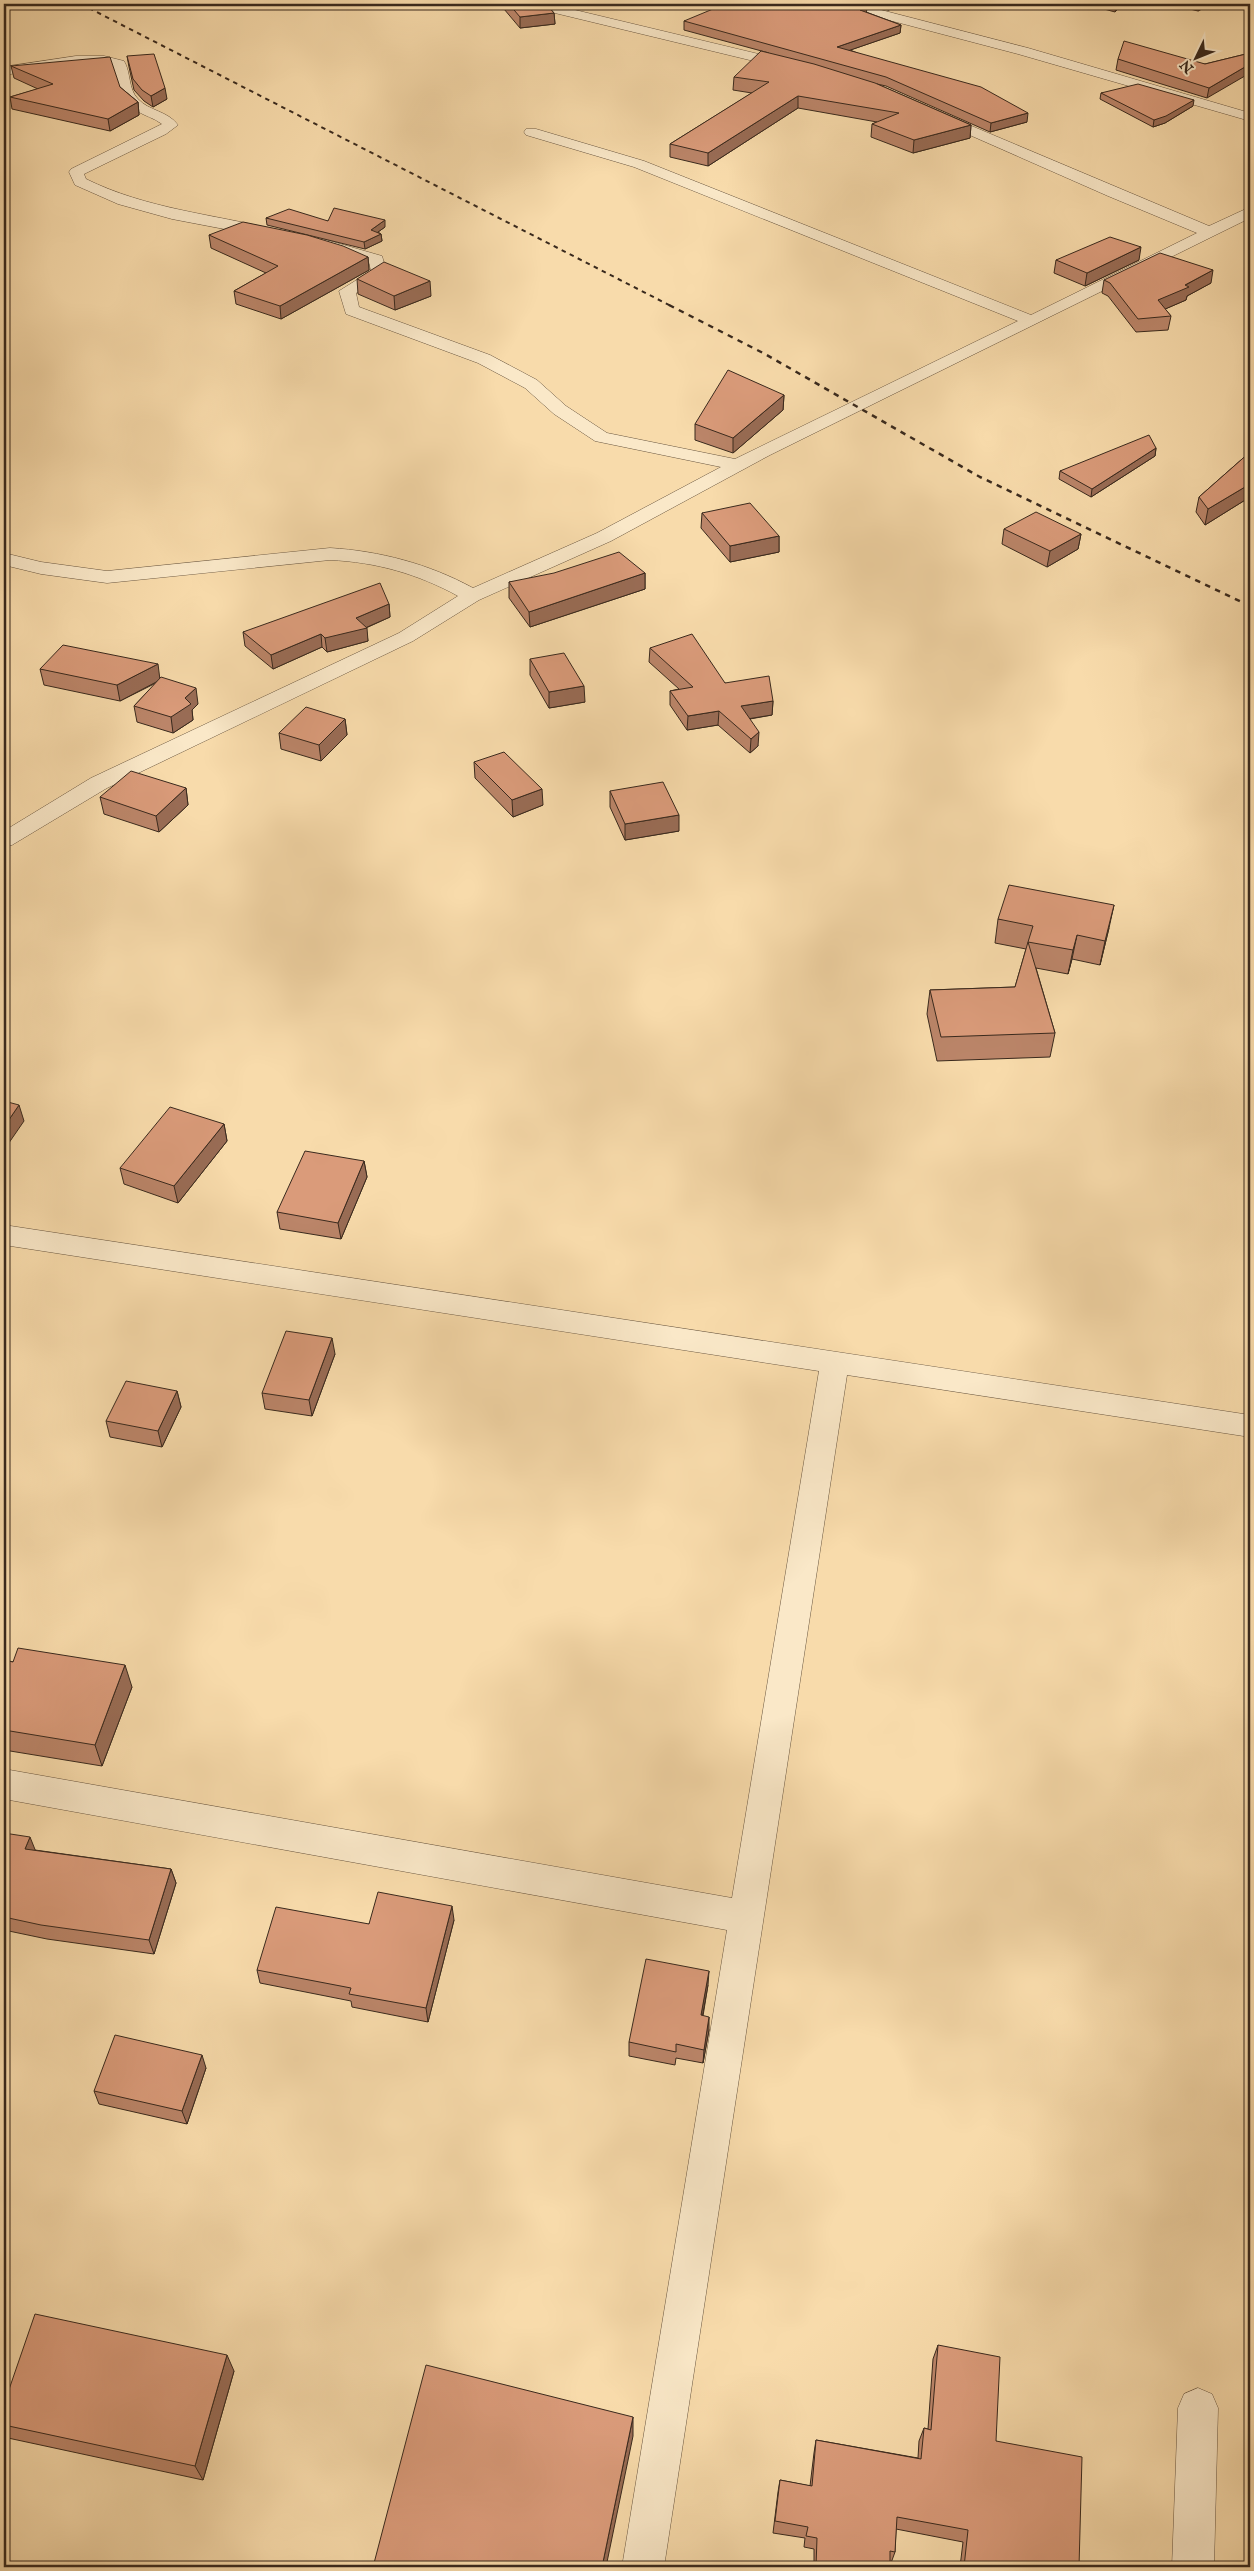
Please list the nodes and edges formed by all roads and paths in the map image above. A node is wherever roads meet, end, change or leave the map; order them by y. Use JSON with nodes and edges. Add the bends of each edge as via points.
{"nodes":[{"id":1,"x":535,"y":4,"type":"edge"},
{"id":2,"x":844,"y":4,"type":"edge"},
{"id":3,"x":809,"y":70,"type":"edge"},
{"id":4,"x":4,"y":71,"type":"edge"},
{"id":5,"x":922,"y":109,"type":"edge"},
{"id":6,"x":1250,"y":117,"type":"edge"},
{"id":7,"x":531,"y":132,"type":"dead end"},
{"id":8,"x":1250,"y":212,"type":"edge"},
{"id":9,"x":1209,"y":232,"type":"junction"},
{"id":10,"x":286,"y":236,"type":"edge"},
{"id":11,"x":304,"y":240,"type":"edge"},
{"id":12,"x":1032,"y":321,"type":"junction"},
{"id":13,"x":738,"y":465,"type":"junction"},
{"id":14,"x":4,"y":559,"type":"edge"},
{"id":15,"x":472,"y":596,"type":"junction"},
{"id":16,"x":4,"y":840,"type":"edge"},
{"id":17,"x":4,"y":1235,"type":"edge"},
{"id":18,"x":835,"y":1362,"type":"junction"},
{"id":19,"x":1250,"y":1426,"type":"edge"},
{"id":20,"x":4,"y":1784,"type":"edge"},
{"id":21,"x":747,"y":1917,"type":"junction"},
{"id":22,"x":1198,"y":2408,"type":"dead end"},
{"id":23,"x":644,"y":2567,"type":"edge"},
{"id":24,"x":1193,"y":2567,"type":"edge"}],
"edges":[{"from":1,"to":3,"type":"street"},
{"from":2,"to":6,"type":"street"},
{"from":4,"to":10,"type":"street","via":[[86,58],[119,64],[127,94],[133,102],[162,115],[170,125],[76,172],[80,182],[111,197]]},
{"from":5,"to":9,"type":"street"},
{"from":7,"to":12,"type":"street","via":[[639,164]]},
{"from":8,"to":9,"type":"street"},
{"from":9,"to":12,"type":"street"},
{"from":11,"to":13,"type":"street","via":[[376,258],[379,273],[347,291],[352,310],[484,359],[531,384],[560,410],[601,437]]},
{"from":12,"to":13,"type":"street","via":[[856,404]]},
{"from":13,"to":15,"type":"street","via":[[604,537]]},
{"from":14,"to":15,"type":"street","via":[[107,577],[330,554],[364,556],[436,576]]},
{"from":15,"to":16,"type":"street","via":[[406,637],[100,783]]},
{"from":17,"to":18,"type":"street"},
{"from":18,"to":19,"type":"street"},
{"from":18,"to":21,"type":"street"},
{"from":20,"to":21,"type":"street"},
{"from":21,"to":23,"type":"street"},
{"from":22,"to":24,"type":"street"}]}
